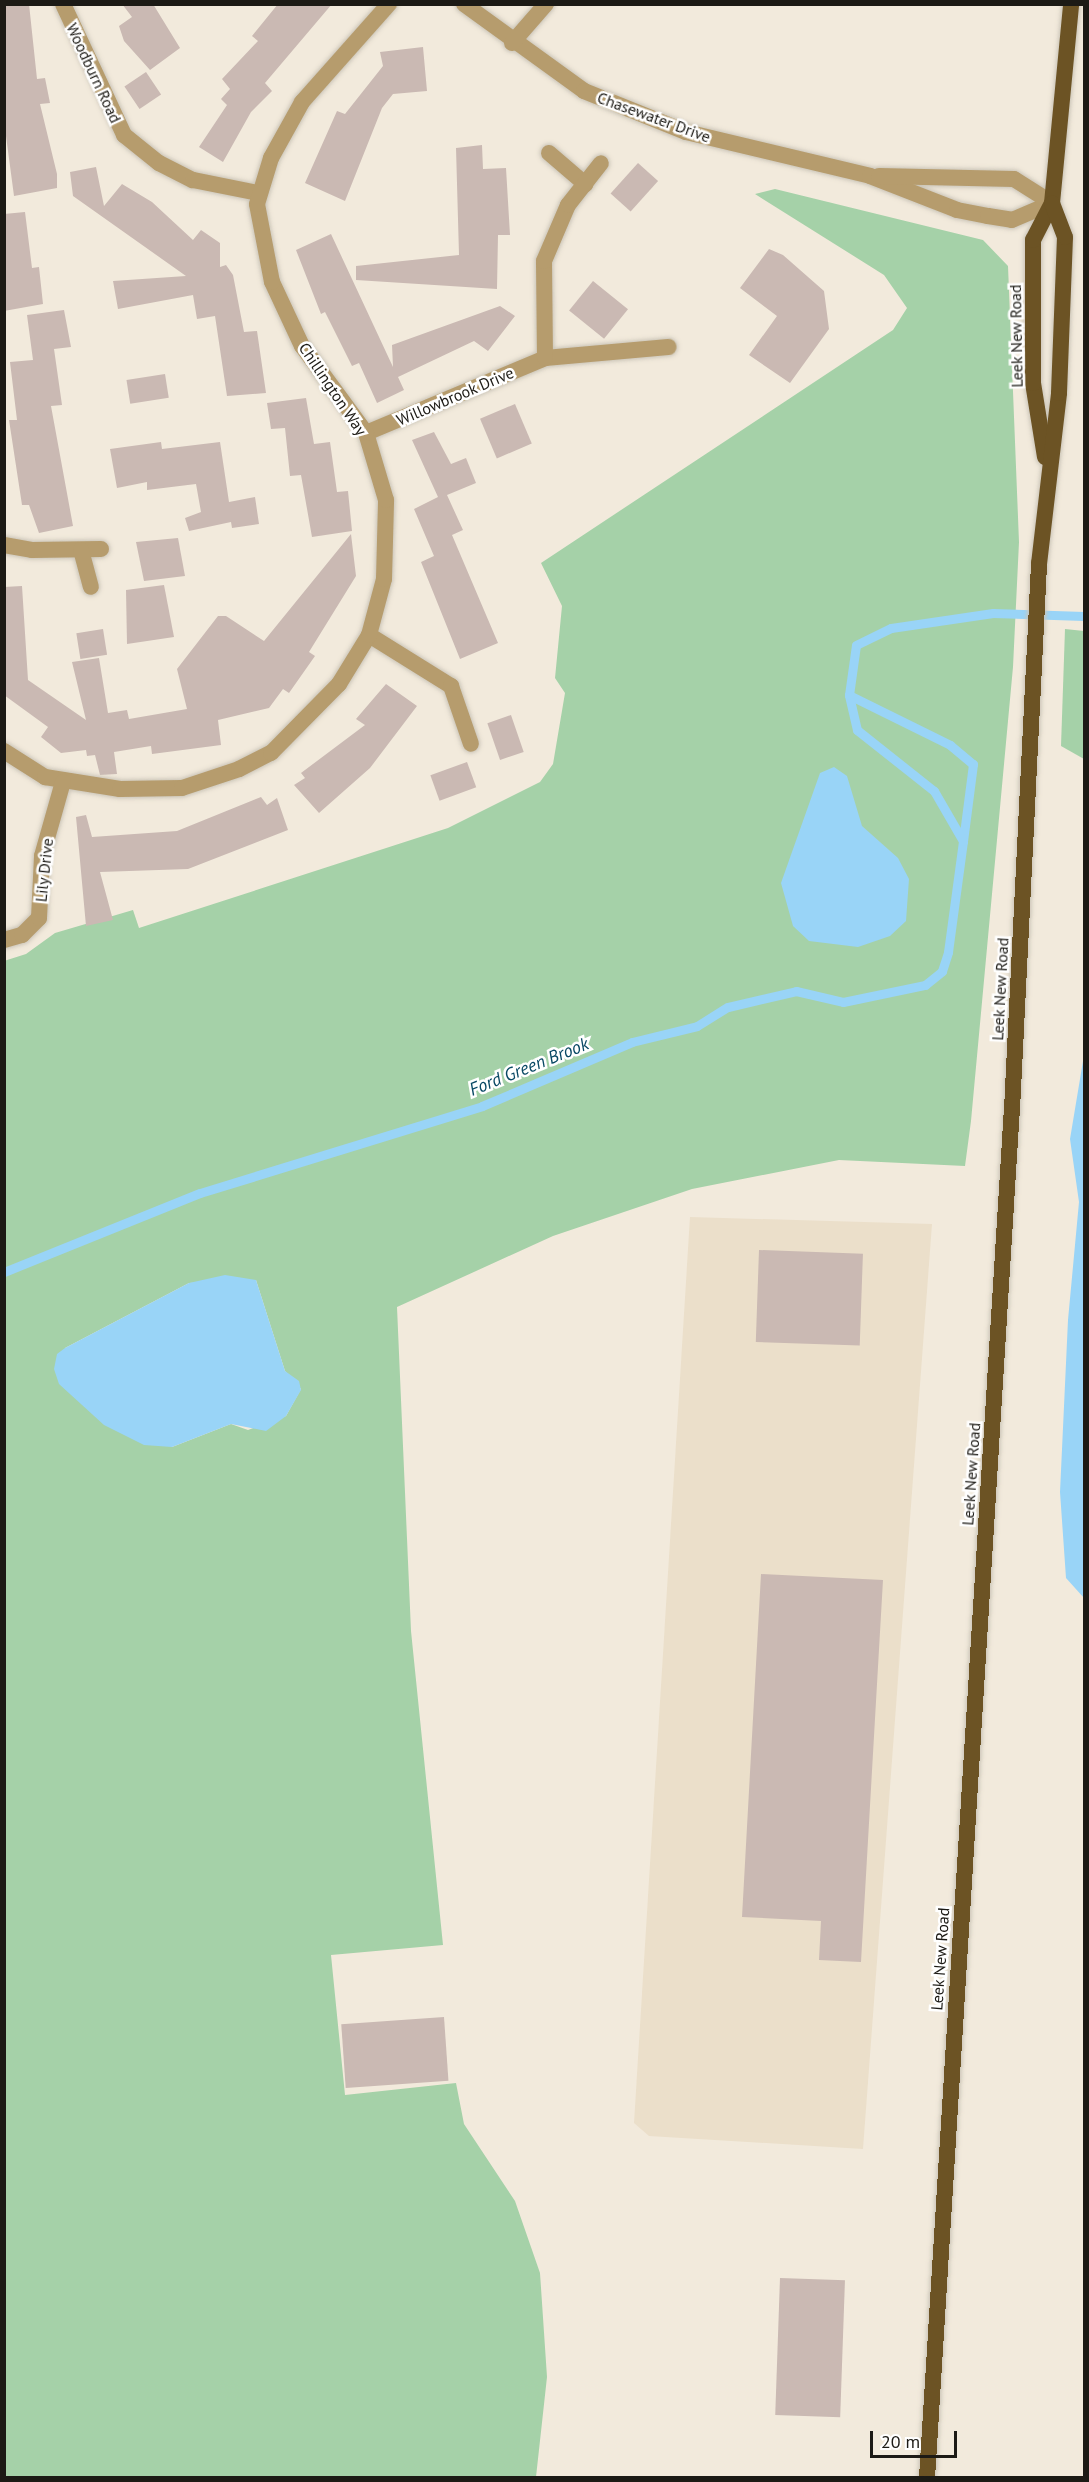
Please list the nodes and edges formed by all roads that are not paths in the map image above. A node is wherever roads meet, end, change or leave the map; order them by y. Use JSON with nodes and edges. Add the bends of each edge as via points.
{"nodes":[{"id":1,"x":63,"y":4,"type":"edge"},
{"id":2,"x":389,"y":4,"type":"edge"},
{"id":3,"x":464,"y":4,"type":"edge"},
{"id":4,"x":546,"y":4,"type":"edge"},
{"id":5,"x":1071,"y":4,"type":"edge"},
{"id":6,"x":512,"y":43,"type":"junction"},
{"id":7,"x":549,"y":153,"type":"dead end"},
{"id":8,"x":601,"y":163,"type":"dead end"},
{"id":9,"x":870,"y":176,"type":"junction"},
{"id":10,"x":585,"y":184,"type":"junction"},
{"id":11,"x":258,"y":194,"type":"junction"},
{"id":12,"x":1052,"y":203,"type":"junction"},
{"id":13,"x":669,"y":347,"type":"dead end"},
{"id":14,"x":545,"y":358,"type":"junction"},
{"id":15,"x":366,"y":433,"type":"junction"},
{"id":16,"x":1048,"y":473,"type":"junction"},
{"id":17,"x":4,"y":545,"type":"edge"},
{"id":18,"x":101,"y":549,"type":"dead end"},
{"id":19,"x":81,"y":550,"type":"junction"},
{"id":20,"x":91,"y":587,"type":"dead end"},
{"id":21,"x":369,"y":635,"type":"junction"},
{"id":22,"x":471,"y":744,"type":"dead end"},
{"id":23,"x":4,"y":751,"type":"edge"},
{"id":24,"x":63,"y":782,"type":"junction"},
{"id":25,"x":4,"y":940,"type":"edge"},
{"id":26,"x":927,"y":2478,"type":"edge"}],
"edges":[{"from":1,"to":11,"type":"street","name":"Woodburn Road","via":[[124,135],[159,163],[193,180]]},
{"from":2,"to":11,"type":"street","name":"Chillington Way","via":[[302,102],[271,158]]},
{"from":3,"to":6,"type":"street","name":"Chasewater Drive"},
{"from":4,"to":6,"type":"street"},
{"from":5,"to":12,"type":"highway","name":"Leek New Road"},
{"from":6,"to":9,"type":"street","name":"Chasewater Drive","via":[[584,91],[686,132]]},
{"from":7,"to":10,"type":"street"},
{"from":8,"to":10,"type":"street"},
{"from":9,"to":12,"type":"street","name":"Chasewater Drive","via":[[1014,179]]},
{"from":9,"to":12,"type":"street","name":"Chasewater Drive","via":[[957,210],[1012,220]]},
{"from":10,"to":14,"type":"street","via":[[556,226],[544,261]]},
{"from":11,"to":15,"type":"street","name":"Chillington Way","via":[[260,236],[272,282],[302,346]]},
{"from":12,"to":16,"type":"highway","name":"Leek New Road","via":[[1065,237],[1059,393]]},
{"from":12,"to":16,"type":"highway","name":"Leek New Road","via":[[1034,240],[1032,287],[1033,383]]},
{"from":13,"to":14,"type":"street","name":"Willowbrook Drive"},
{"from":14,"to":15,"type":"street","name":"Willowbrook Drive"},
{"from":15,"to":21,"type":"street","name":"Chillington Way","via":[[386,500],[384,579]]},
{"from":16,"to":26,"type":"highway","name":"Leek New Road","via":[[1039,564],[1019,967]]},
{"from":17,"to":19,"type":"street"},
{"from":18,"to":19,"type":"street"},
{"from":19,"to":20,"type":"street"},
{"from":21,"to":22,"type":"street","via":[[451,686]]},
{"from":21,"to":24,"type":"street","name":"Chillington Way","via":[[339,684],[270,753],[239,770],[155,791]]},
{"from":23,"to":24,"type":"street","name":"Chillington Way","via":[[45,777]]},
{"from":24,"to":25,"type":"street","name":"Lily Drive","via":[[42,856],[39,918],[22,935]]}]}
